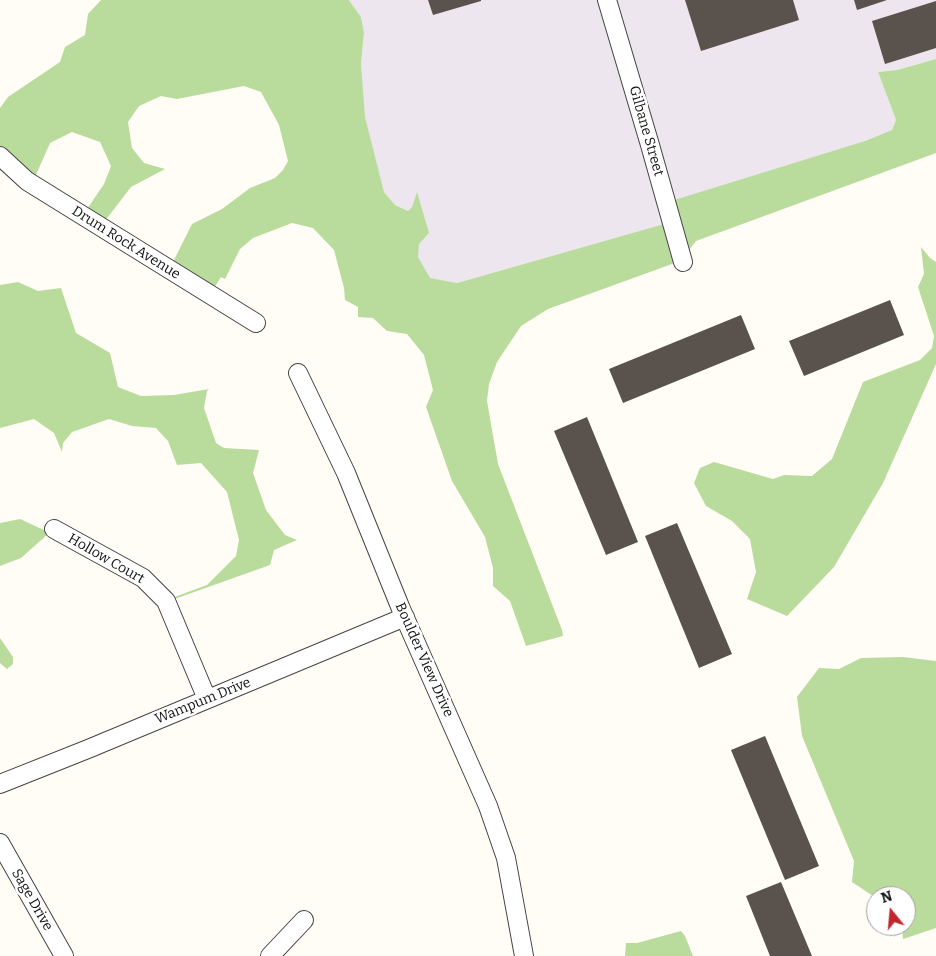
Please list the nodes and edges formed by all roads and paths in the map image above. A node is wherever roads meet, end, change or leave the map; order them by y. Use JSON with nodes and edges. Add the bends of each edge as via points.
{"nodes":[{"id":1,"x":607,"y":0,"type":"edge"},
{"id":2,"x":0,"y":156,"type":"edge"},
{"id":3,"x":683,"y":262,"type":"dead end"},
{"id":4,"x":256,"y":323,"type":"dead end"},
{"id":5,"x":298,"y":373,"type":"dead end"},
{"id":6,"x":54,"y":528,"type":"dead end"},
{"id":7,"x":405,"y":617,"type":"junction"},
{"id":8,"x":207,"y":699,"type":"junction"},
{"id":9,"x":0,"y":784,"type":"edge"},
{"id":10,"x":0,"y":843,"type":"edge"},
{"id":11,"x":304,"y":920,"type":"dead end"},
{"id":12,"x":64,"y":956,"type":"edge"},
{"id":13,"x":270,"y":956,"type":"edge"},
{"id":14,"x":524,"y":956,"type":"edge"}],
"edges":[{"from":1,"to":3,"type":"street","name":"Gilbane Street"},
{"from":2,"to":4,"type":"street","name":"Drum Rock Avenue","via":[[27,181]]},
{"from":5,"to":7,"type":"street","name":"Boulder View Drive","via":[[346,473]]},
{"from":6,"to":8,"type":"street","name":"Hollow Court","via":[[143,578],[166,601]]},
{"from":7,"to":8,"type":"street","name":"Wampum Drive"},
{"from":7,"to":14,"type":"street","name":"Boulder View Drive","via":[[488,806],[506,858]]},
{"from":8,"to":9,"type":"street","name":"Wampum Drive"},
{"from":10,"to":12,"type":"street","name":"Sage Drive"},
{"from":11,"to":13,"type":"street"}]}
